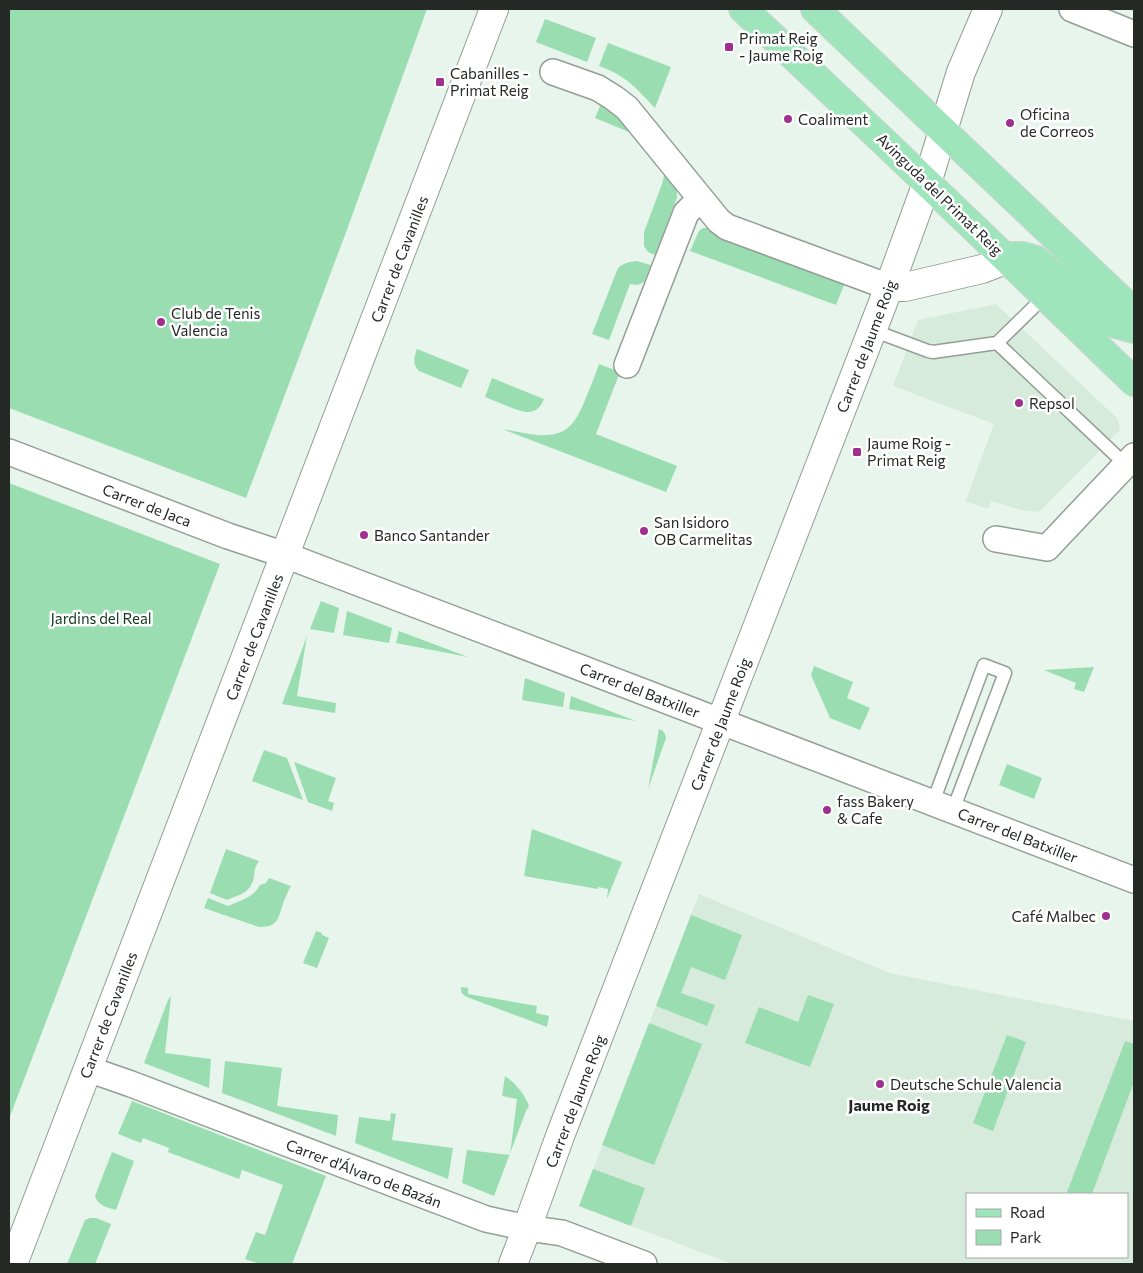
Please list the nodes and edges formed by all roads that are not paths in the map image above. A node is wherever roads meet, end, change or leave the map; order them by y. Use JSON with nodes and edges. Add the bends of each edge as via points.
{"nodes":[{"id":1,"x":494,"y":9,"type":"edge"},
{"id":2,"x":744,"y":9,"type":"edge"},
{"id":3,"x":815,"y":9,"type":"edge"},
{"id":4,"x":988,"y":9,"type":"edge"},
{"id":5,"x":1072,"y":9,"type":"edge"},
{"id":6,"x":1134,"y":34,"type":"edge"},
{"id":7,"x":553,"y":72,"type":"dead end"},
{"id":8,"x":943,"y":130,"type":"junction"},
{"id":9,"x":927,"y":182,"type":"junction"},
{"id":10,"x":700,"y":199,"type":"junction"},
{"id":11,"x":1004,"y":256,"type":"junction"},
{"id":12,"x":889,"y":287,"type":"junction"},
{"id":13,"x":1045,"y":296,"type":"junction"},
{"id":14,"x":1134,"y":312,"type":"edge"},
{"id":15,"x":1134,"y":329,"type":"edge"},
{"id":16,"x":872,"y":330,"type":"junction"},
{"id":17,"x":997,"y":343,"type":"junction"},
{"id":18,"x":627,"y":365,"type":"dead end"},
{"id":19,"x":1134,"y":382,"type":"edge"},
{"id":20,"x":9,"y":452,"type":"edge"},
{"id":21,"x":1130,"y":460,"type":"edge"},
{"id":22,"x":996,"y":539,"type":"dead end"},
{"id":23,"x":285,"y":555,"type":"junction"},
{"id":24,"x":721,"y":722,"type":"junction"},
{"id":25,"x":943,"y":806,"type":"junction"},
{"id":26,"x":1134,"y":880,"type":"edge"},
{"id":27,"x":88,"y":1069,"type":"junction"},
{"id":28,"x":528,"y":1228,"type":"junction"},
{"id":29,"x":13,"y":1264,"type":"edge"},
{"id":30,"x":513,"y":1264,"type":"edge"},
{"id":31,"x":644,"y":1264,"type":"edge"}],
"edges":[{"from":1,"to":23,"type":"street","name":"Carrer de Cavanilles"},
{"from":2,"to":9,"type":"main road","name":"Avinguda del Primat Reig"},
{"from":3,"to":8,"type":"main road"},
{"from":4,"to":8,"type":"street","name":"Carrer de Jaume Roig","via":[[961,72]]},
{"from":5,"to":6,"type":"street"},
{"from":7,"to":10,"type":"street","via":[[598,88],[627,108]]},
{"from":8,"to":9,"type":"street","name":"Carrer de Jaume Roig"},
{"from":8,"to":14,"type":"main road"},
{"from":9,"to":11,"type":"main road","name":"Avinguda del Primat Reig"},
{"from":9,"to":12,"type":"street","name":"Carrer de Jaume Roig"},
{"from":10,"to":12,"type":"street","via":[[727,227]]},
{"from":10,"to":18,"type":"street","via":[[686,213]]},
{"from":11,"to":12,"type":"street","via":[[982,269],[905,287]]},
{"from":11,"to":13,"type":"main road","name":"Avinguda del Primat Reig"},
{"from":11,"to":15,"type":"main road","via":[[1036,260],[1108,322]]},
{"from":12,"to":16,"type":"street","name":"Carrer de Jaume Roig"},
{"from":13,"to":17,"type":"lane"},
{"from":13,"to":19,"type":"main road","name":"Avinguda del Primat Reig"},
{"from":16,"to":17,"type":"lane","via":[[933,352]]},
{"from":16,"to":24,"type":"street","name":"Carrer de Jaume Roig"},
{"from":17,"to":21,"type":"lane"},
{"from":20,"to":23,"type":"street","name":"Carrer de Jaca"},
{"from":21,"to":22,"type":"street","via":[[1047,548]]},
{"from":23,"to":24,"type":"street","name":"Carrer del Batxiller"},
{"from":23,"to":27,"type":"street","name":"Carrer de Cavanilles"},
{"from":24,"to":25,"type":"street","name":"Carrer del Batxiller"},
{"from":24,"to":28,"type":"street","name":"Carrer de Jaume Roig","via":[[560,1136]]},
{"from":25,"to":25,"type":"lane","via":[[1004,672],[984,665]]},
{"from":25,"to":26,"type":"street","name":"Carrer del Batxiller"},
{"from":27,"to":28,"type":"street","name":"Carrer d'Álvaro de Bazán","via":[[486,1219]]},
{"from":27,"to":29,"type":"street","name":"Carrer de Cavanilles"},
{"from":28,"to":30,"type":"street","name":"Carrer de Jaume Roig"},
{"from":28,"to":31,"type":"street","name":"Carrer d'Álvaro de Bazán","via":[[562,1233]]}]}
